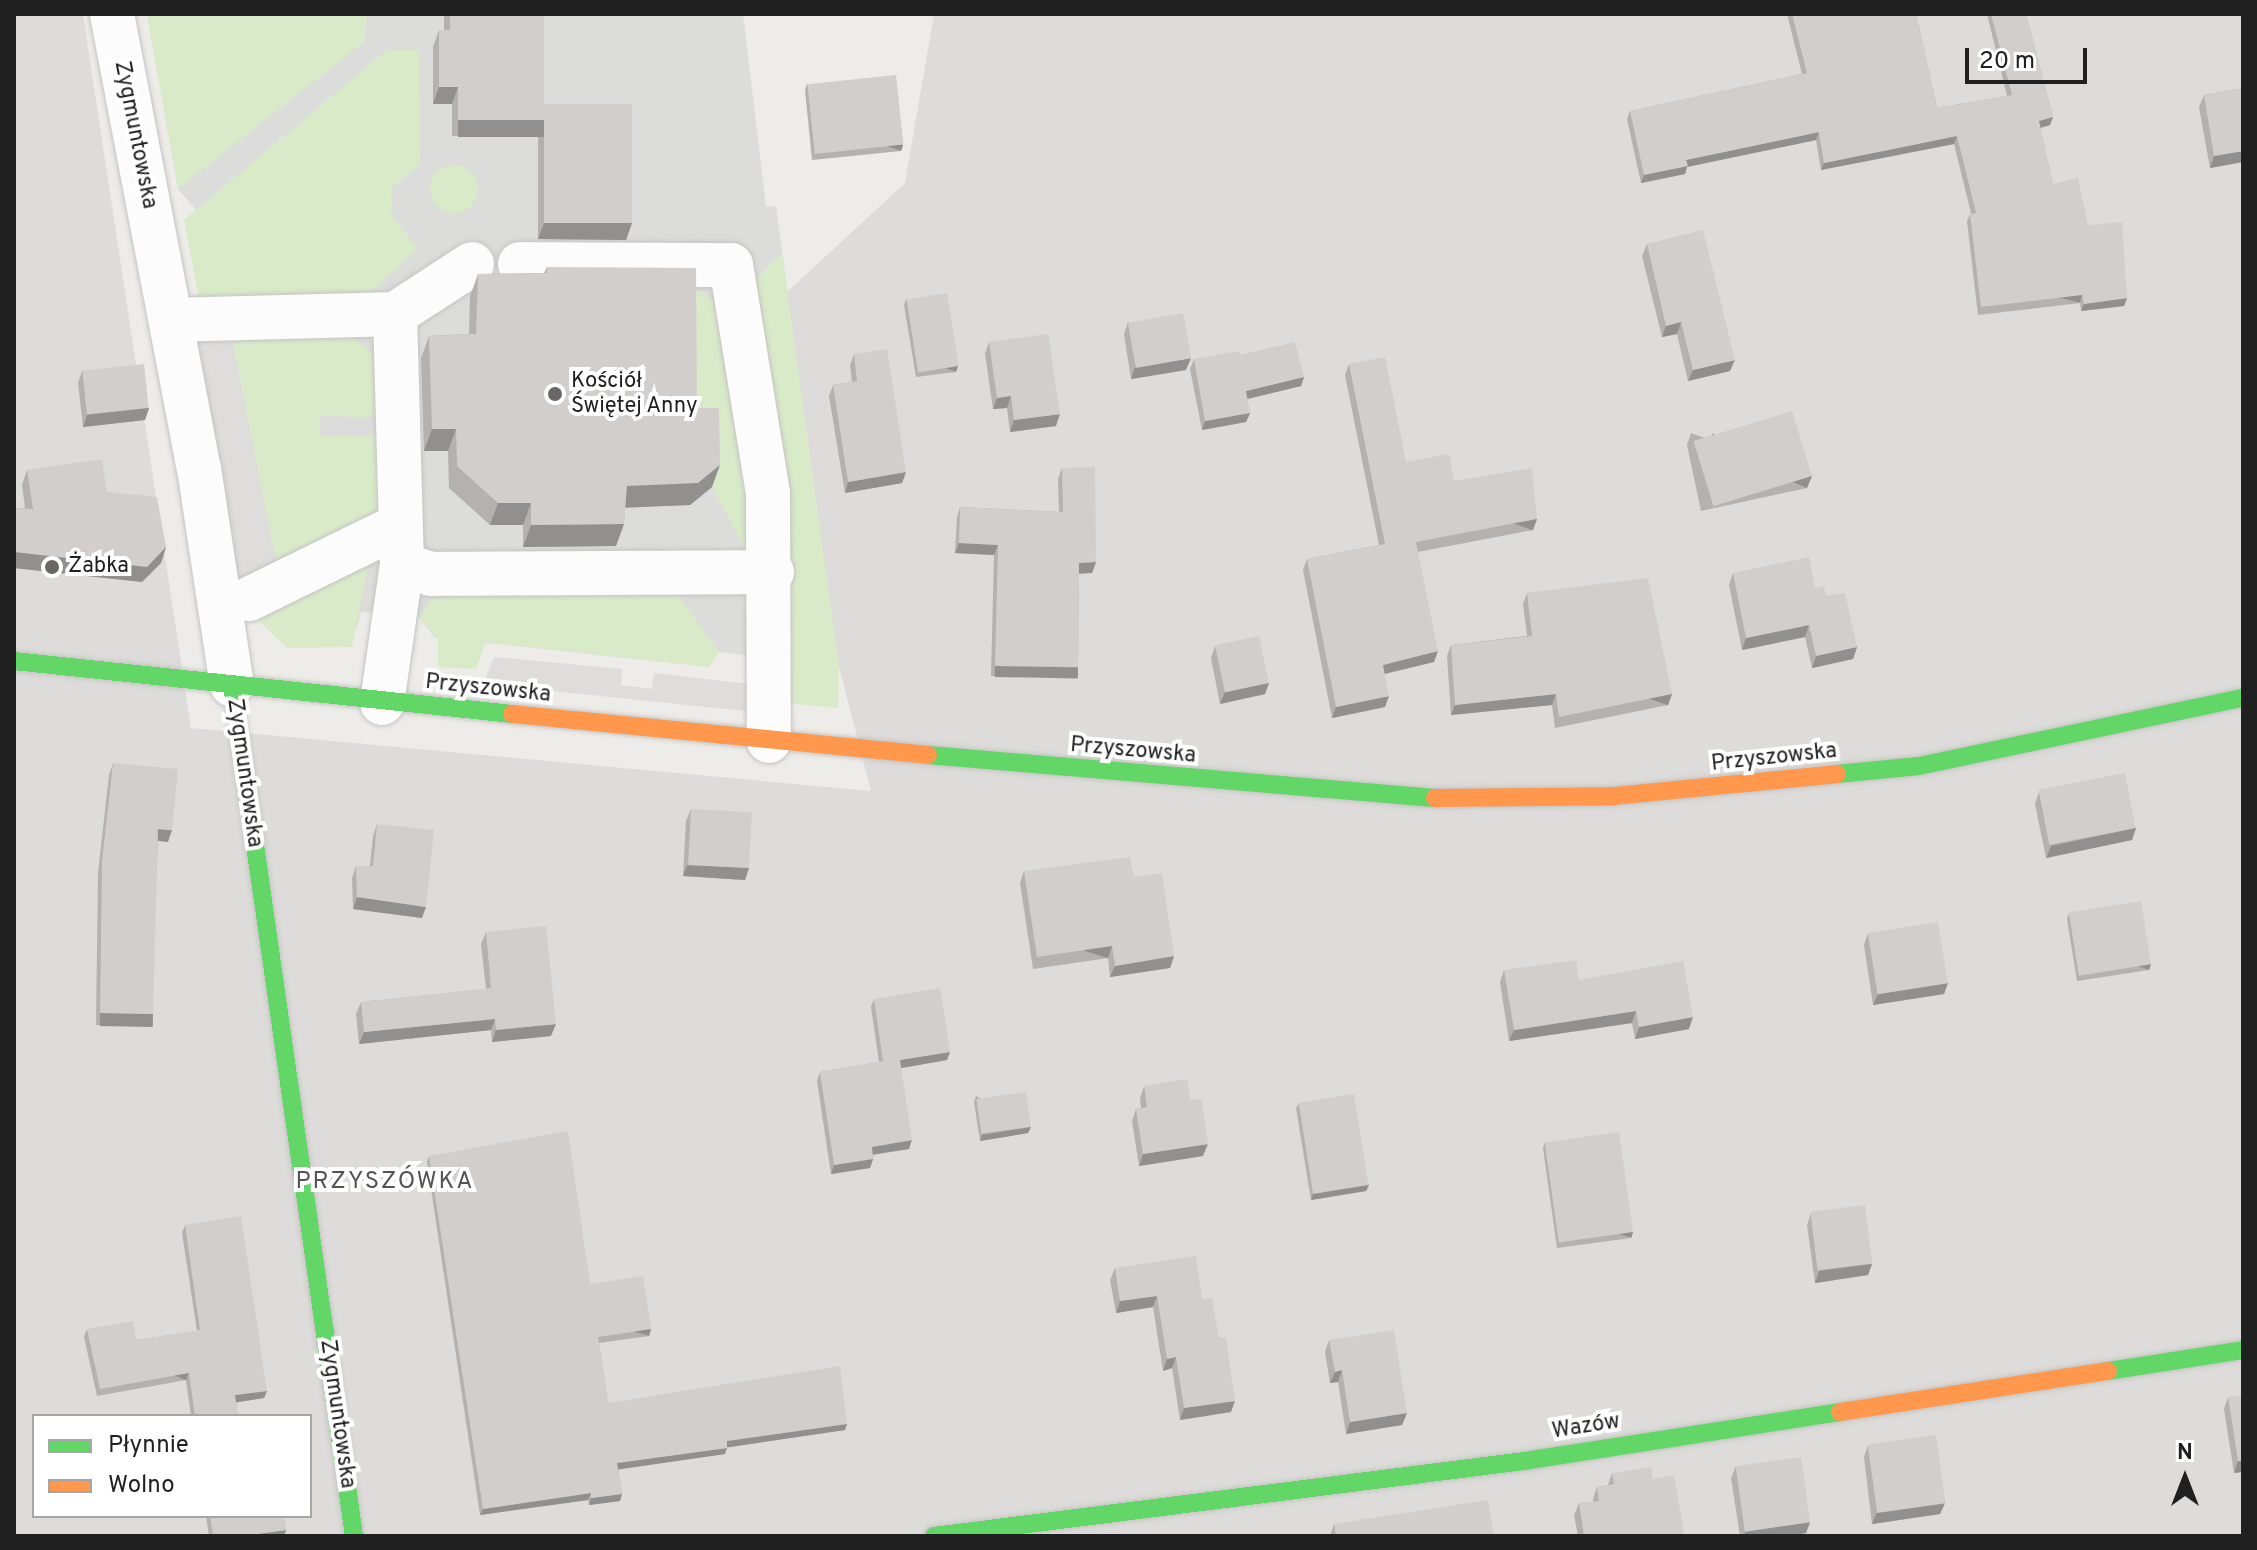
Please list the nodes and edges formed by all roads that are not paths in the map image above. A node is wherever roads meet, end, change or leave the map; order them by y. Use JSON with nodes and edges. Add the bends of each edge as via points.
{"nodes":[{"id":1,"x":112,"y":14,"type":"edge"},
{"id":2,"x":472,"y":264,"type":"dead end"},
{"id":3,"x":520,"y":264,"type":"dead end"},
{"id":4,"x":395,"y":314,"type":"junction"},
{"id":5,"x":171,"y":320,"type":"junction"},
{"id":6,"x":400,"y":546,"type":"junction"},
{"id":7,"x":772,"y":572,"type":"junction"},
{"id":8,"x":249,"y":599,"type":"dead end"},
{"id":9,"x":14,"y":661,"type":"edge"},
{"id":10,"x":232,"y":685,"type":"junction"},
{"id":11,"x":2243,"y":698,"type":"edge"},
{"id":12,"x":382,"y":703,"type":"junction"},
{"id":13,"x":769,"y":741,"type":"junction"},
{"id":14,"x":2243,"y":1350,"type":"edge"},
{"id":15,"x":354,"y":1536,"type":"edge"},
{"id":16,"x":934,"y":1536,"type":"edge"}],
"edges":[{"from":1,"to":5,"type":"street","name":"Zygmuntowska"},
{"from":2,"to":4,"type":"street"},
{"from":3,"to":7,"type":"street","via":[[731,265],[768,494]]},
{"from":4,"to":5,"type":"street"},
{"from":4,"to":6,"type":"street"},
{"from":5,"to":10,"type":"street","name":"Zygmuntowska"},
{"from":6,"to":7,"type":"street","via":[[431,574]]},
{"from":6,"to":8,"type":"street"},
{"from":6,"to":12,"type":"street"},
{"from":7,"to":13,"type":"street"},
{"from":9,"to":10,"type":"street","name":"Przyszowska"},
{"from":10,"to":12,"type":"street","name":"Przyszowska"},
{"from":10,"to":15,"type":"street","name":"Zygmuntowska"},
{"from":11,"to":13,"type":"street","name":"Przyszowska","via":[[1919,766],[1614,796],[1430,799]]},
{"from":12,"to":13,"type":"street","name":"Przyszowska"},
{"from":14,"to":16,"type":"street","name":"Wazów","via":[[1524,1461]]}]}
